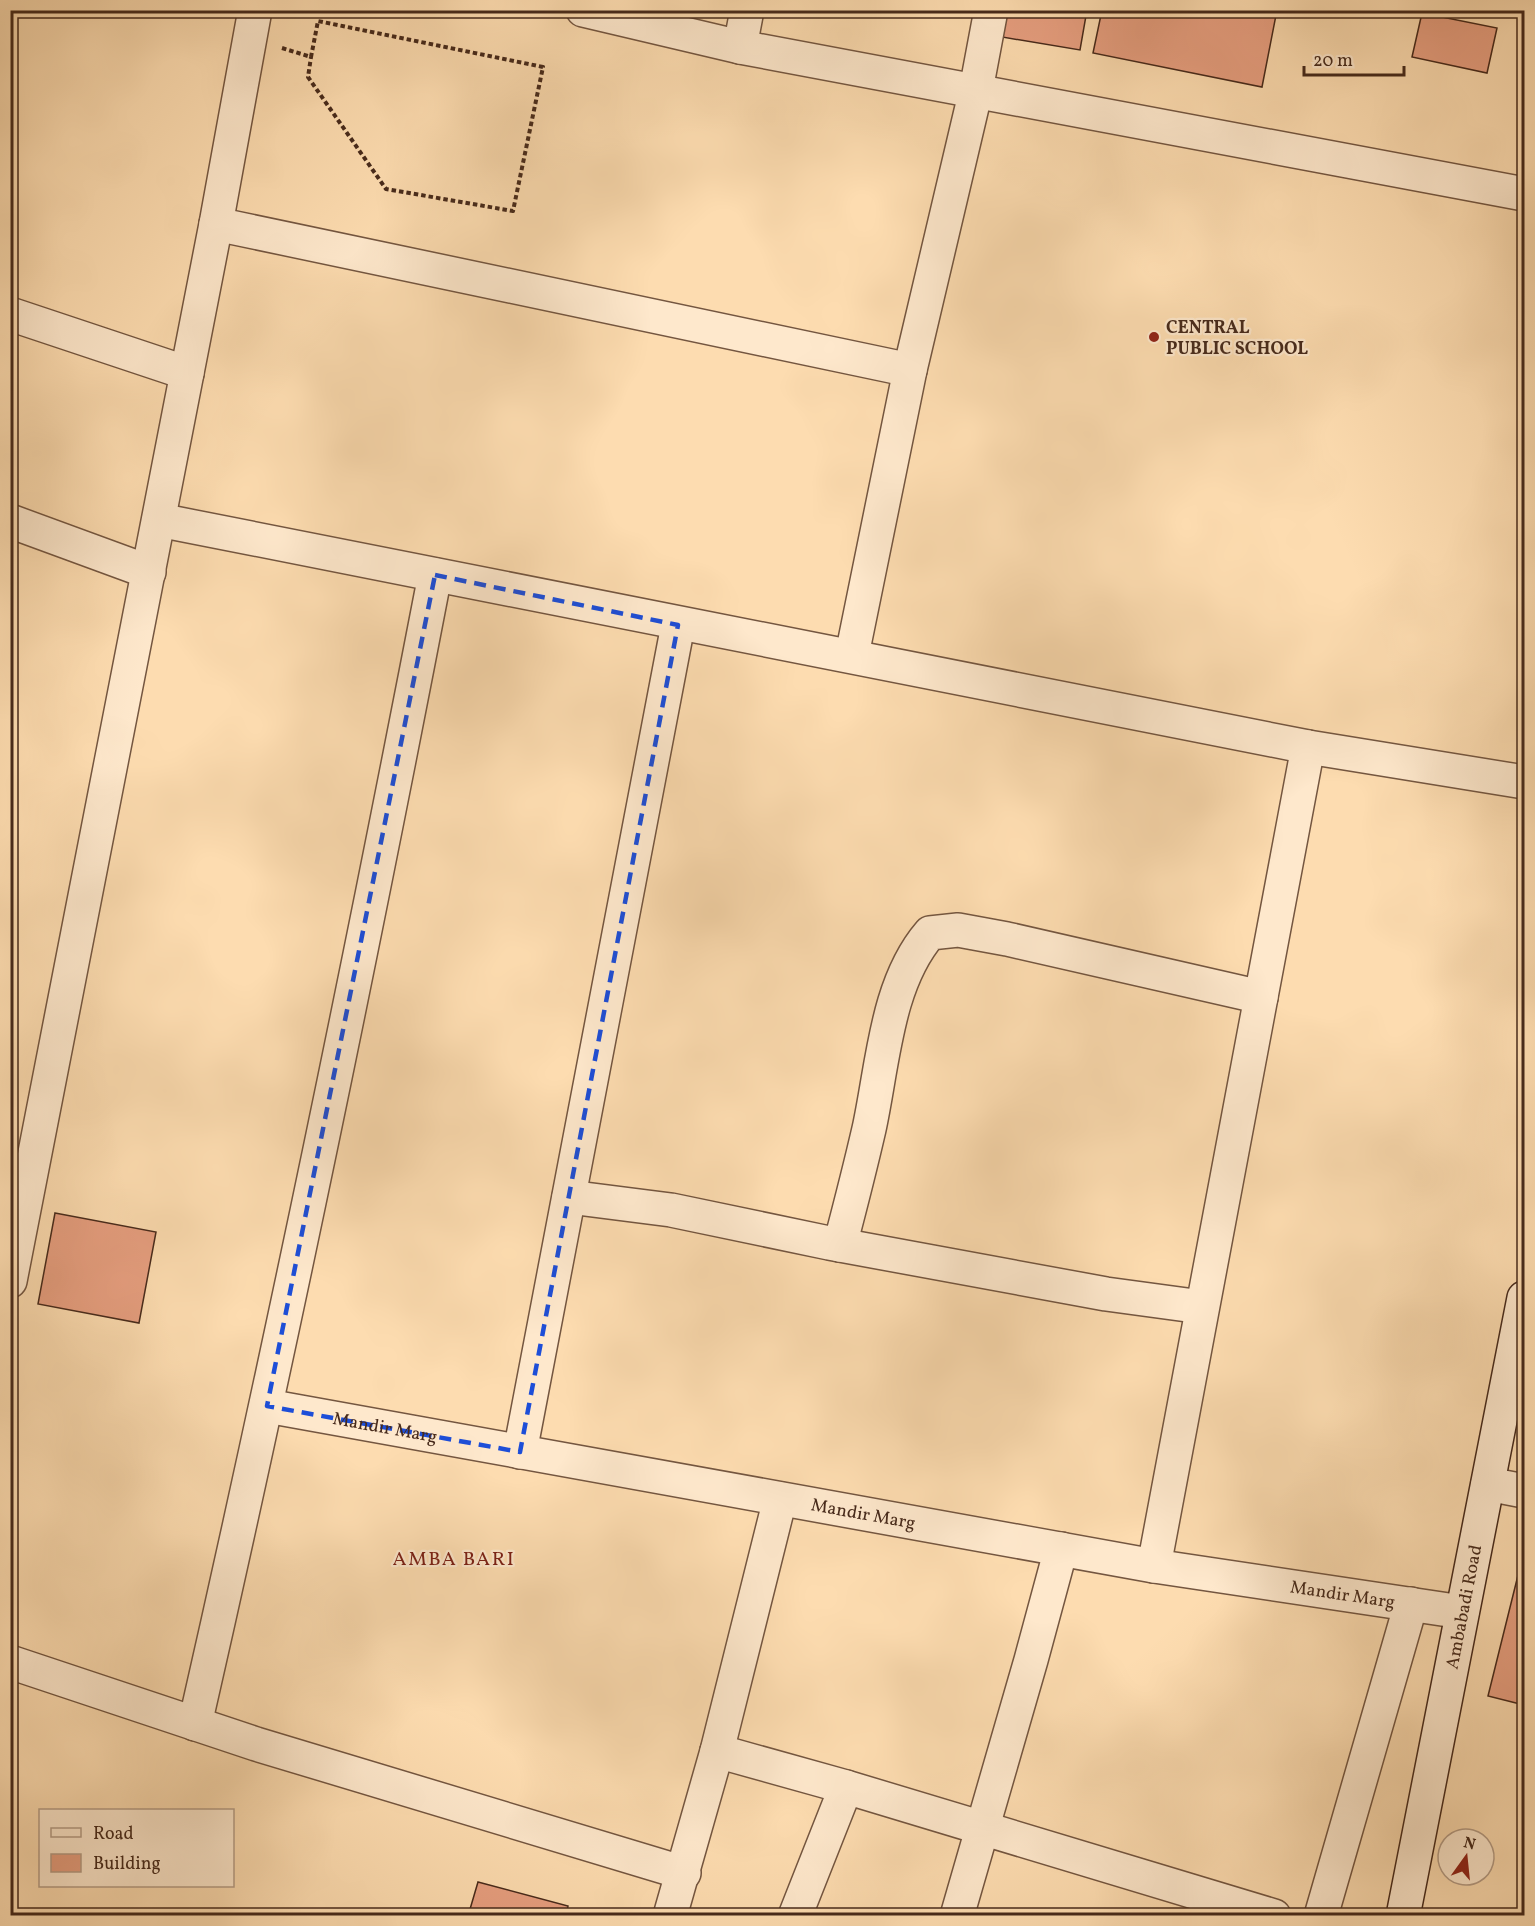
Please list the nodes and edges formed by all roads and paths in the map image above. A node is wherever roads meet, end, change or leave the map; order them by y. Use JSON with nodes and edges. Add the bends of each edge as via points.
{"nodes":[{"id":1,"x":583,"y":10,"type":"edge"},
{"id":2,"x":747,"y":10,"type":"edge"},
{"id":3,"x":991,"y":10,"type":"edge"},
{"id":4,"x":253,"y":25,"type":"edge"},
{"id":5,"x":740,"y":47,"type":"junction"},
{"id":6,"x":311,"y":57,"type":"junction"},
{"id":7,"x":976,"y":90,"type":"junction"},
{"id":8,"x":1524,"y":194,"type":"edge"},
{"id":9,"x":216,"y":224,"type":"junction"},
{"id":10,"x":10,"y":314,"type":"edge"},
{"id":11,"x":910,"y":370,"type":"junction"},
{"id":12,"x":187,"y":373,"type":"junction"},
{"id":13,"x":159,"y":520,"type":"junction"},
{"id":14,"x":10,"y":521,"type":"edge"},
{"id":15,"x":148,"y":572,"type":"junction"},
{"id":16,"x":435,"y":575,"type":"junction"},
{"id":17,"x":678,"y":625,"type":"junction"},
{"id":18,"x":852,"y":655,"type":"junction"},
{"id":19,"x":1308,"y":747,"type":"junction"},
{"id":20,"x":1524,"y":782,"type":"edge"},
{"id":21,"x":1261,"y":997,"type":"junction"},
{"id":22,"x":569,"y":1197,"type":"junction"},
{"id":23,"x":840,"y":1245,"type":"junction"},
{"id":24,"x":10,"y":1281,"type":"edge"},
{"id":25,"x":1524,"y":1298,"type":"edge"},
{"id":26,"x":1202,"y":1307,"type":"junction"},
{"id":27,"x":267,"y":1406,"type":"junction"},
{"id":28,"x":520,"y":1452,"type":"junction"},
{"id":29,"x":1488,"y":1484,"type":"junction"},
{"id":30,"x":1524,"y":1491,"type":"edge"},
{"id":31,"x":780,"y":1499,"type":"junction"},
{"id":32,"x":1060,"y":1550,"type":"junction"},
{"id":33,"x":1154,"y":1566,"type":"junction"},
{"id":34,"x":1411,"y":1604,"type":"junction"},
{"id":35,"x":1462,"y":1612,"type":"junction"},
{"id":36,"x":10,"y":1662,"type":"edge"},
{"id":37,"x":195,"y":1724,"type":"junction"},
{"id":38,"x":717,"y":1751,"type":"junction"},
{"id":39,"x":846,"y":1787,"type":"junction"},
{"id":40,"x":982,"y":1826,"type":"junction"},
{"id":41,"x":684,"y":1873,"type":"junction"},
{"id":42,"x":670,"y":1916,"type":"edge"},
{"id":43,"x":795,"y":1916,"type":"edge"},
{"id":44,"x":957,"y":1916,"type":"edge"},
{"id":45,"x":1274,"y":1916,"type":"edge"},
{"id":46,"x":1321,"y":1916,"type":"edge"},
{"id":47,"x":1402,"y":1916,"type":"edge"}],
"edges":[{"from":1,"to":5,"type":"street"},
{"from":2,"to":5,"type":"street"},
{"from":3,"to":7,"type":"street"},
{"from":4,"to":6,"type":"path"},
{"from":4,"to":9,"type":"street"},
{"from":5,"to":7,"type":"street"},
{"from":6,"to":6,"type":"path","via":[[318,21],[543,67],[513,210],[386,189],[308,77]]},
{"from":7,"to":8,"type":"street"},
{"from":7,"to":11,"type":"street"},
{"from":9,"to":11,"type":"street"},
{"from":9,"to":12,"type":"street"},
{"from":10,"to":12,"type":"street"},
{"from":11,"to":18,"type":"street"},
{"from":12,"to":13,"type":"street"},
{"from":13,"to":15,"type":"street"},
{"from":13,"to":16,"type":"street"},
{"from":14,"to":15,"type":"street"},
{"from":15,"to":24,"type":"street"},
{"from":16,"to":17,"type":"street"},
{"from":16,"to":27,"type":"street","via":[[358,972]]},
{"from":17,"to":18,"type":"street"},
{"from":17,"to":22,"type":"street"},
{"from":18,"to":19,"type":"street"},
{"from":19,"to":20,"type":"street"},
{"from":19,"to":21,"type":"street"},
{"from":21,"to":23,"type":"street","via":[[1007,939],[958,930],[930,933],[916,949],[896,997]]},
{"from":21,"to":26,"type":"street"},
{"from":22,"to":23,"type":"street","via":[[671,1210]]},
{"from":22,"to":28,"type":"street"},
{"from":23,"to":26,"type":"street","via":[[1106,1294]]},
{"from":25,"to":29,"type":"street","name":"Ambabadi Road"},
{"from":26,"to":33,"type":"street"},
{"from":27,"to":28,"type":"street","name":"Mandir Marg"},
{"from":27,"to":37,"type":"street"},
{"from":28,"to":31,"type":"street","name":"Mandir Marg"},
{"from":29,"to":30,"type":"street"},
{"from":29,"to":35,"type":"street","name":"Ambabadi Road"},
{"from":31,"to":32,"type":"street","name":"Mandir Marg"},
{"from":31,"to":38,"type":"street"},
{"from":32,"to":33,"type":"street","name":"Mandir Marg"},
{"from":32,"to":40,"type":"street"},
{"from":33,"to":34,"type":"street","name":"Mandir Marg"},
{"from":34,"to":35,"type":"street","name":"Mandir Marg"},
{"from":34,"to":46,"type":"street"},
{"from":35,"to":47,"type":"street","name":"Ambabadi Road"},
{"from":36,"to":37,"type":"street"},
{"from":37,"to":41,"type":"street"},
{"from":38,"to":39,"type":"street"},
{"from":38,"to":41,"type":"street"},
{"from":39,"to":40,"type":"street"},
{"from":39,"to":43,"type":"street"},
{"from":40,"to":44,"type":"street"},
{"from":40,"to":45,"type":"street"},
{"from":41,"to":42,"type":"street"}]}
